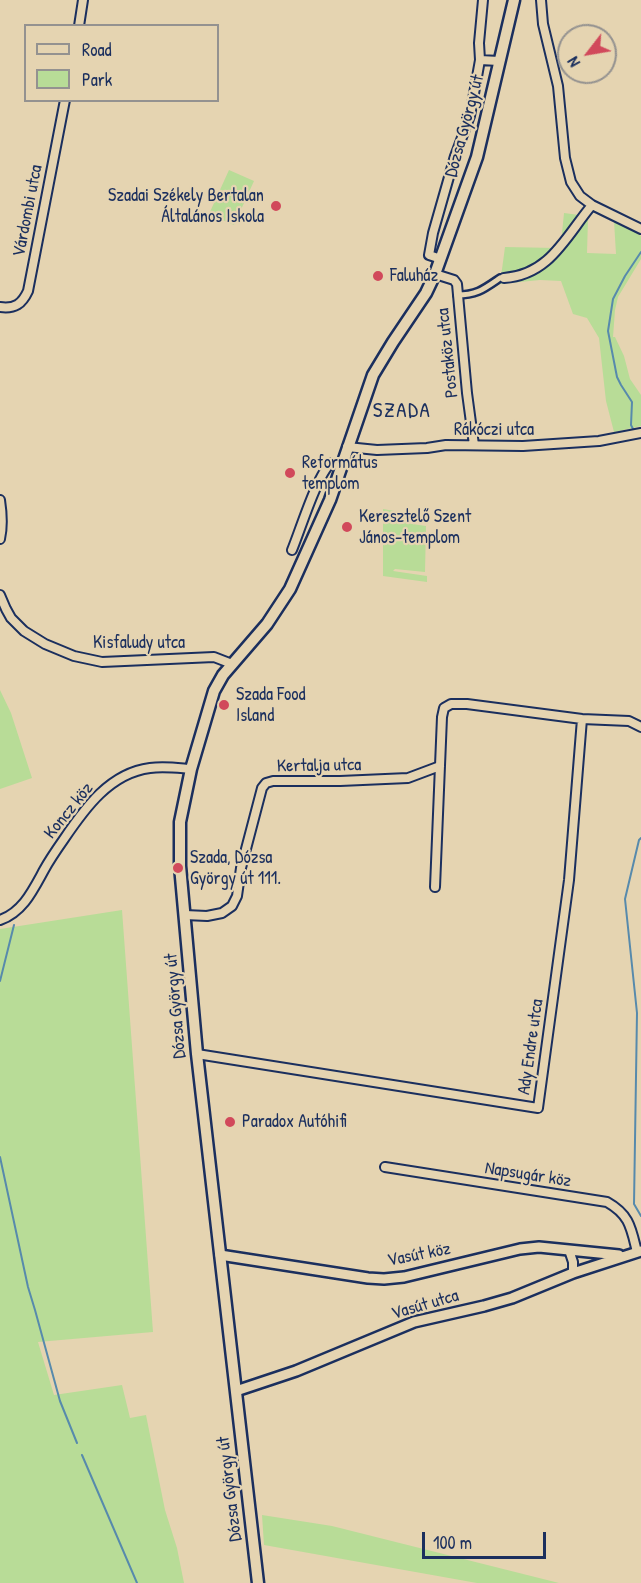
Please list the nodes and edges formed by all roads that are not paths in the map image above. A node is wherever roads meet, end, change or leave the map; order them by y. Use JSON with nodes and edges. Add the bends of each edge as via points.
{"nodes":[{"id":1,"x":83,"y":0,"type":"edge"},
{"id":2,"x":483,"y":0,"type":"edge"},
{"id":3,"x":514,"y":0,"type":"edge"},
{"id":4,"x":541,"y":0,"type":"edge"},
{"id":5,"x":79,"y":24,"type":"edge"},
{"id":6,"x":480,"y":60,"type":"junction"},
{"id":7,"x":500,"y":61,"type":"junction"},
{"id":8,"x":65,"y":102,"type":"edge"},
{"id":9,"x":592,"y":205,"type":"junction"},
{"id":10,"x":641,"y":229,"type":"edge"},
{"id":11,"x":441,"y":259,"type":"junction"},
{"id":12,"x":435,"y":274,"type":"junction"},
{"id":13,"x":502,"y":278,"type":"joint"},
{"id":14,"x":457,"y":295,"type":"junction"},
{"id":15,"x":0,"y":308,"type":"edge"},
{"id":16,"x":641,"y":433,"type":"edge"},
{"id":17,"x":474,"y":445,"type":"junction"},
{"id":18,"x":347,"y":447,"type":"junction"},
{"id":19,"x":343,"y":463,"type":"junction"},
{"id":20,"x":0,"y":500,"type":"edge"},
{"id":21,"x":0,"y":539,"type":"edge"},
{"id":22,"x":292,"y":550,"type":"dead end"},
{"id":23,"x":0,"y":595,"type":"edge"},
{"id":24,"x":232,"y":664,"type":"junction"},
{"id":25,"x":582,"y":719,"type":"junction"},
{"id":26,"x":641,"y":727,"type":"edge"},
{"id":27,"x":440,"y":766,"type":"junction"},
{"id":28,"x":191,"y":769,"type":"junction"},
{"id":29,"x":435,"y":887,"type":"dead end"},
{"id":30,"x":185,"y":915,"type":"junction"},
{"id":31,"x":0,"y":920,"type":"edge"},
{"id":32,"x":197,"y":1054,"type":"junction"},
{"id":33,"x":385,"y":1167,"type":"dead end"},
{"id":34,"x":569,"y":1250,"type":"junction"},
{"id":35,"x":639,"y":1251,"type":"edge"},
{"id":36,"x":220,"y":1255,"type":"junction"},
{"id":37,"x":624,"y":1255,"type":"junction"},
{"id":38,"x":573,"y":1273,"type":"junction"},
{"id":39,"x":236,"y":1391,"type":"junction"},
{"id":40,"x":258,"y":1583,"type":"edge"}],
"edges":[{"from":1,"to":5,"type":"street"},
{"from":2,"to":6,"type":"street"},
{"from":3,"to":7,"type":"main road","name":"Dózsa György út"},
{"from":4,"to":9,"type":"street","via":[[558,86],[568,174],[580,196]]},
{"from":6,"to":7,"type":"street"},
{"from":6,"to":11,"type":"street","name":"Dózsa György út","via":[[470,116],[455,156],[429,255]]},
{"from":7,"to":11,"type":"main road","name":"Dózsa György út","via":[[477,157]]},
{"from":8,"to":15,"type":"street","name":"Várdombi utca","via":[[28,291],[21,304]]},
{"from":9,"to":10,"type":"street"},
{"from":9,"to":13,"type":"street","via":[[554,254],[524,275]]},
{"from":11,"to":12,"type":"main road","name":"Dózsa György út"},
{"from":12,"to":14,"type":"street","name":"Postaköz utca","via":[[456,281]]},
{"from":12,"to":18,"type":"main road","name":"Dózsa György út","via":[[373,375]]},
{"from":13,"to":14,"type":"street","via":[[478,292]]},
{"from":14,"to":17,"type":"street","name":"Postaköz utca"},
{"from":16,"to":17,"type":"street","name":"Rákóczi utca","via":[[599,441]]},
{"from":17,"to":18,"type":"street","name":"Rákóczi utca","via":[[377,450]]},
{"from":18,"to":19,"type":"main road","name":"Dózsa György út"},
{"from":19,"to":22,"type":"street","via":[[327,466]]},
{"from":19,"to":24,"type":"main road","name":"Dózsa György út","via":[[290,588],[267,624]]},
{"from":20,"to":21,"type":"street"},
{"from":23,"to":24,"type":"street","name":"Kisfaludy utca","via":[[11,618],[24,631],[74,656],[102,662],[214,657]]},
{"from":24,"to":28,"type":"main road","name":"Dózsa György út","via":[[214,691]]},
{"from":25,"to":26,"type":"street","via":[[629,721]]},
{"from":25,"to":27,"type":"street","via":[[451,704],[444,708],[442,717]]},
{"from":25,"to":32,"type":"street","name":"Ady Endre utca","via":[[569,880],[538,1108]]},
{"from":27,"to":29,"type":"street"},
{"from":27,"to":30,"type":"street","name":"Kertalja utca","via":[[408,778],[266,783],[241,868],[237,896],[231,906],[207,916]]},
{"from":28,"to":30,"type":"main road","name":"Dózsa György út","via":[[180,822]]},
{"from":28,"to":31,"type":"street","name":"Koncz köz","via":[[137,771],[98,795],[48,862],[31,893],[15,912]]},
{"from":30,"to":32,"type":"main road","name":"Dózsa György út"},
{"from":32,"to":36,"type":"main road","name":"Dózsa György út"},
{"from":33,"to":35,"type":"street","name":"Napsugár köz","via":[[607,1202],[624,1214]]},
{"from":34,"to":36,"type":"street","name":"Vasút köz","via":[[520,1249],[384,1279]]},
{"from":34,"to":37,"type":"street","name":"Vasút köz"},
{"from":34,"to":38,"type":"street"},
{"from":35,"to":37,"type":"street"},
{"from":36,"to":39,"type":"main road","name":"Dózsa György út"},
{"from":37,"to":38,"type":"street","name":"Vasút utca"},
{"from":38,"to":39,"type":"street","name":"Vasút utca","via":[[512,1298],[414,1322],[296,1371]]},
{"from":39,"to":40,"type":"main road","name":"Dózsa György út"}]}
